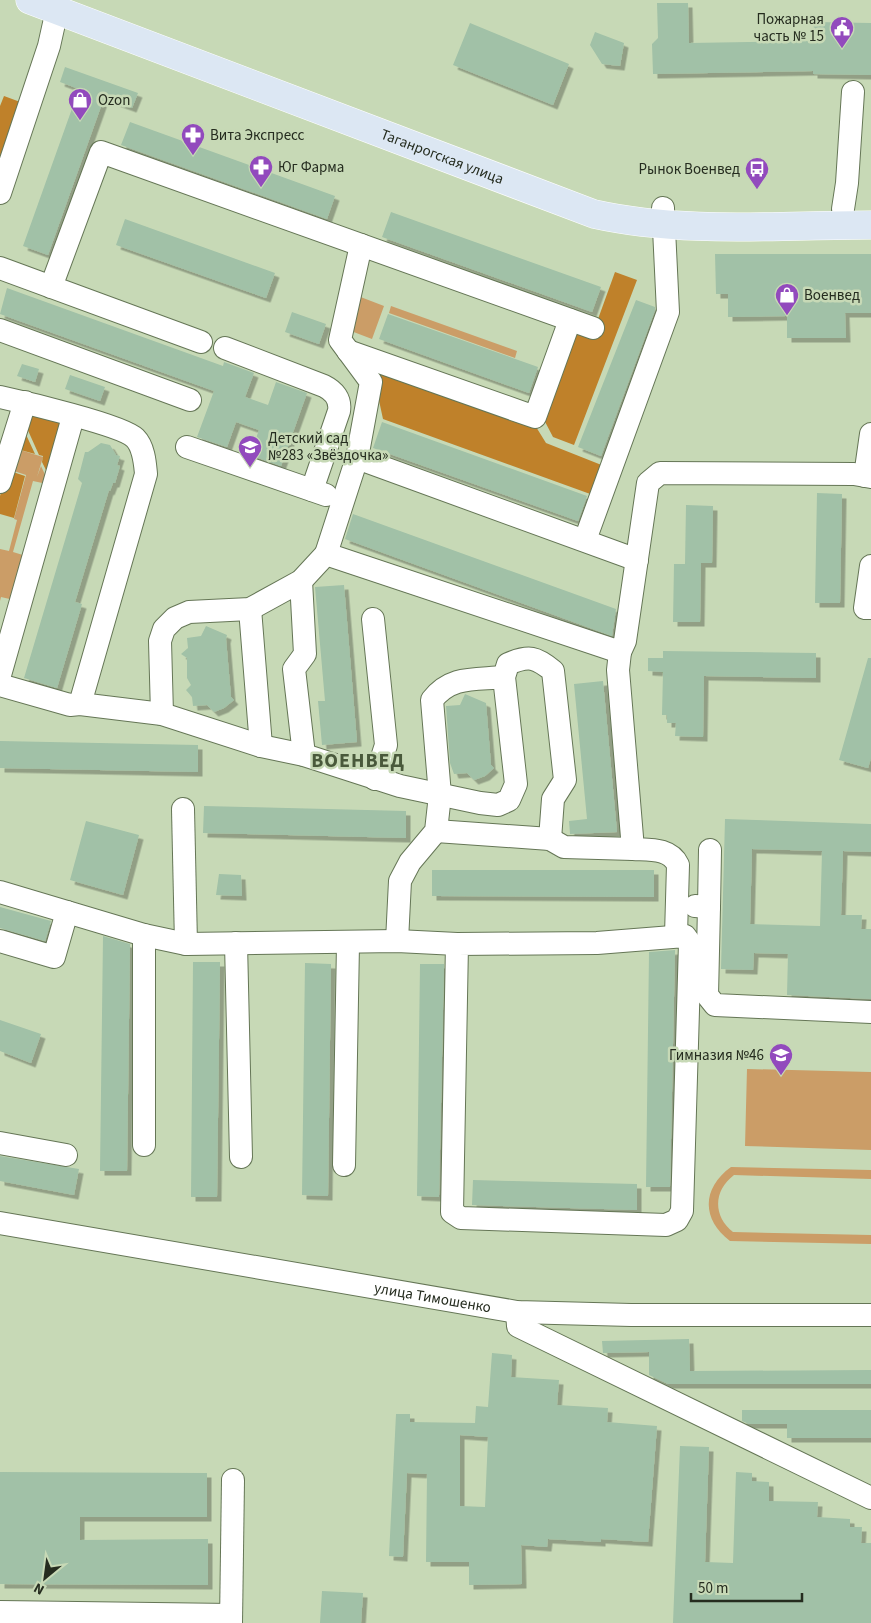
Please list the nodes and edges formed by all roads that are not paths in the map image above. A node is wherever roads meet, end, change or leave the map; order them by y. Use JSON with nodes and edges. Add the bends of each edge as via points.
{"nodes":[{"id":1,"x":30,"y":0,"type":"edge"},
{"id":2,"x":65,"y":3,"type":"edge"},
{"id":3,"x":852,"y":92,"type":"dead end"},
{"id":4,"x":0,"y":193,"type":"edge"},
{"id":5,"x":843,"y":209,"type":"junction"},
{"id":6,"x":871,"y":209,"type":"edge"},
{"id":7,"x":663,"y":216,"type":"junction"},
{"id":8,"x":871,"y":224,"type":"edge"},
{"id":9,"x":361,"y":245,"type":"junction"},
{"id":10,"x":0,"y":268,"type":"edge"},
{"id":11,"x":51,"y":287,"type":"junction"},
{"id":12,"x":570,"y":320,"type":"junction"},
{"id":13,"x":592,"y":328,"type":"dead end"},
{"id":14,"x":0,"y":330,"type":"edge"},
{"id":15,"x":201,"y":342,"type":"dead end"},
{"id":16,"x":225,"y":348,"type":"dead end"},
{"id":17,"x":348,"y":351,"type":"junction"},
{"id":18,"x":0,"y":397,"type":"edge"},
{"id":19,"x":190,"y":400,"type":"dead end"},
{"id":20,"x":25,"y":402,"type":"junction"},
{"id":21,"x":73,"y":417,"type":"junction"},
{"id":22,"x":871,"y":434,"type":"edge"},
{"id":23,"x":187,"y":447,"type":"dead end"},
{"id":24,"x":357,"y":458,"type":"junction"},
{"id":25,"x":868,"y":477,"type":"edge"},
{"id":26,"x":0,"y":482,"type":"edge"},
{"id":27,"x":312,"y":490,"type":"junction"},
{"id":28,"x":343,"y":501,"type":"junction"},
{"id":29,"x":585,"y":540,"type":"junction"},
{"id":30,"x":326,"y":554,"type":"junction"},
{"id":31,"x":637,"y":560,"type":"junction"},
{"id":32,"x":871,"y":566,"type":"edge"},
{"id":33,"x":301,"y":581,"type":"junction"},
{"id":34,"x":871,"y":608,"type":"edge"},
{"id":35,"x":250,"y":609,"type":"junction"},
{"id":36,"x":373,"y":619,"type":"dead end"},
{"id":37,"x":620,"y":652,"type":"junction"},
{"id":38,"x":0,"y":675,"type":"edge"},
{"id":39,"x":504,"y":677,"type":"junction"},
{"id":40,"x":0,"y":685,"type":"edge"},
{"id":41,"x":80,"y":704,"type":"junction"},
{"id":42,"x":162,"y":714,"type":"junction"},
{"id":43,"x":261,"y":746,"type":"junction"},
{"id":44,"x":304,"y":755,"type":"junction"},
{"id":45,"x":375,"y":779,"type":"junction"},
{"id":46,"x":440,"y":795,"type":"junction"},
{"id":47,"x":183,"y":809,"type":"dead end"},
{"id":48,"x":436,"y":831,"type":"junction"},
{"id":49,"x":550,"y":839,"type":"junction"},
{"id":50,"x":633,"y":848,"type":"junction"},
{"id":51,"x":710,"y":850,"type":"dead end"},
{"id":52,"x":0,"y":892,"type":"edge"},
{"id":53,"x":677,"y":904,"type":"junction"},
{"id":54,"x":709,"y":907,"type":"junction"},
{"id":55,"x":66,"y":912,"type":"junction"},
{"id":56,"x":676,"y":935,"type":"junction"},
{"id":57,"x":144,"y":936,"type":"junction"},
{"id":58,"x":0,"y":942,"type":"edge"},
{"id":59,"x":397,"y":942,"type":"junction"},
{"id":60,"x":236,"y":943,"type":"junction"},
{"id":61,"x":186,"y":944,"type":"junction"},
{"id":62,"x":348,"y":944,"type":"junction"},
{"id":63,"x":457,"y":944,"type":"junction"},
{"id":64,"x":871,"y":1012,"type":"edge"},
{"id":65,"x":0,"y":1143,"type":"edge"},
{"id":66,"x":144,"y":1145,"type":"dead end"},
{"id":67,"x":66,"y":1156,"type":"dead end"},
{"id":68,"x":241,"y":1157,"type":"dead end"},
{"id":69,"x":344,"y":1165,"type":"dead end"},
{"id":70,"x":0,"y":1223,"type":"edge"},
{"id":71,"x":517,"y":1312,"type":"junction"},
{"id":72,"x":871,"y":1315,"type":"edge"},
{"id":73,"x":233,"y":1480,"type":"dead end"},
{"id":74,"x":871,"y":1498,"type":"edge"},
{"id":75,"x":0,"y":1612,"type":"edge"},
{"id":76,"x":231,"y":1619,"type":"edge"}],
"edges":[{"from":1,"to":2,"type":"main road","name":"Таганрогская улица"},
{"from":2,"to":4,"type":"street"},
{"from":2,"to":7,"type":"main road","name":"Таганрогская улица","via":[[598,199]]},
{"from":3,"to":5,"type":"street"},
{"from":5,"to":6,"type":"main road","name":"Таганрогская улица"},
{"from":5,"to":7,"type":"main road","name":"Таганрогская улица"},
{"from":7,"to":8,"type":"main road","name":"Таганрогская улица"},
{"from":7,"to":29,"type":"street","via":[[668,312]]},
{"from":9,"to":11,"type":"street","via":[[101,152]]},
{"from":9,"to":12,"type":"street"},
{"from":9,"to":17,"type":"street","via":[[340,340]]},
{"from":10,"to":11,"type":"street"},
{"from":11,"to":15,"type":"street"},
{"from":12,"to":13,"type":"street"},
{"from":12,"to":17,"type":"street","via":[[535,417]]},
{"from":14,"to":19,"type":"street"},
{"from":16,"to":27,"type":"street","via":[[324,386],[335,394],[339,411]]},
{"from":17,"to":24,"type":"street","via":[[371,382]]},
{"from":18,"to":20,"type":"street"},
{"from":20,"to":21,"type":"street"},
{"from":20,"to":26,"type":"street"},
{"from":21,"to":38,"type":"street"},
{"from":21,"to":41,"type":"street","via":[[118,429],[136,439],[145,458],[146,474]]},
{"from":22,"to":25,"type":"street"},
{"from":23,"to":27,"type":"street"},
{"from":24,"to":28,"type":"street"},
{"from":24,"to":29,"type":"street"},
{"from":25,"to":31,"type":"street","via":[[854,474],[660,473],[648,483]]},
{"from":27,"to":28,"type":"street"},
{"from":28,"to":30,"type":"street"},
{"from":29,"to":31,"type":"street"},
{"from":30,"to":33,"type":"street"},
{"from":30,"to":37,"type":"street"},
{"from":31,"to":37,"type":"street","via":[[625,641]]},
{"from":32,"to":34,"type":"street","via":[[865,608]]},
{"from":33,"to":35,"type":"street"},
{"from":33,"to":44,"type":"street","via":[[305,654],[294,670]]},
{"from":35,"to":42,"type":"street","via":[[189,612],[174,618],[164,629],[160,641]]},
{"from":35,"to":43,"type":"street"},
{"from":36,"to":45,"type":"street","via":[[386,745]]},
{"from":37,"to":50,"type":"street","via":[[618,670]]},
{"from":39,"to":46,"type":"street","via":[[455,681],[441,688],[432,700]]},
{"from":39,"to":46,"type":"street","via":[[516,784],[509,800],[498,805]]},
{"from":39,"to":49,"type":"street","via":[[508,664],[520,659],[537,659],[553,672],[565,780],[552,800]]},
{"from":40,"to":41,"type":"street","via":[[70,705]]},
{"from":41,"to":42,"type":"street"},
{"from":42,"to":43,"type":"street"},
{"from":43,"to":44,"type":"street"},
{"from":44,"to":45,"type":"street"},
{"from":45,"to":46,"type":"street"},
{"from":46,"to":48,"type":"street"},
{"from":47,"to":61,"type":"street"},
{"from":48,"to":49,"type":"street"},
{"from":48,"to":59,"type":"street","via":[[410,862],[400,880]]},
{"from":49,"to":50,"type":"street","via":[[564,847]]},
{"from":50,"to":53,"type":"street","via":[[674,856],[678,864]]},
{"from":51,"to":54,"type":"street"},
{"from":52,"to":55,"type":"street"},
{"from":53,"to":54,"type":"street"},
{"from":53,"to":56,"type":"street"},
{"from":54,"to":64,"type":"street","via":[[707,995],[715,1005]]},
{"from":55,"to":57,"type":"street"},
{"from":55,"to":58,"type":"street","via":[[54,957]]},
{"from":56,"to":63,"type":"street","via":[[597,943]]},
{"from":56,"to":63,"type":"street","via":[[685,936],[690,943],[682,1211],[677,1220],[666,1225],[461,1218],[452,1212]]},
{"from":57,"to":61,"type":"street"},
{"from":57,"to":66,"type":"street"},
{"from":59,"to":62,"type":"street"},
{"from":59,"to":63,"type":"street"},
{"from":60,"to":61,"type":"street"},
{"from":60,"to":62,"type":"street"},
{"from":60,"to":68,"type":"street"},
{"from":62,"to":69,"type":"street"},
{"from":65,"to":67,"type":"street"},
{"from":70,"to":71,"type":"street","name":"улица Тимошенко"},
{"from":71,"to":72,"type":"street","name":"улица Тимошенко"},
{"from":71,"to":74,"type":"street","via":[[518,1326]]},
{"from":73,"to":76,"type":"street"},
{"from":75,"to":76,"type":"street"}]}
